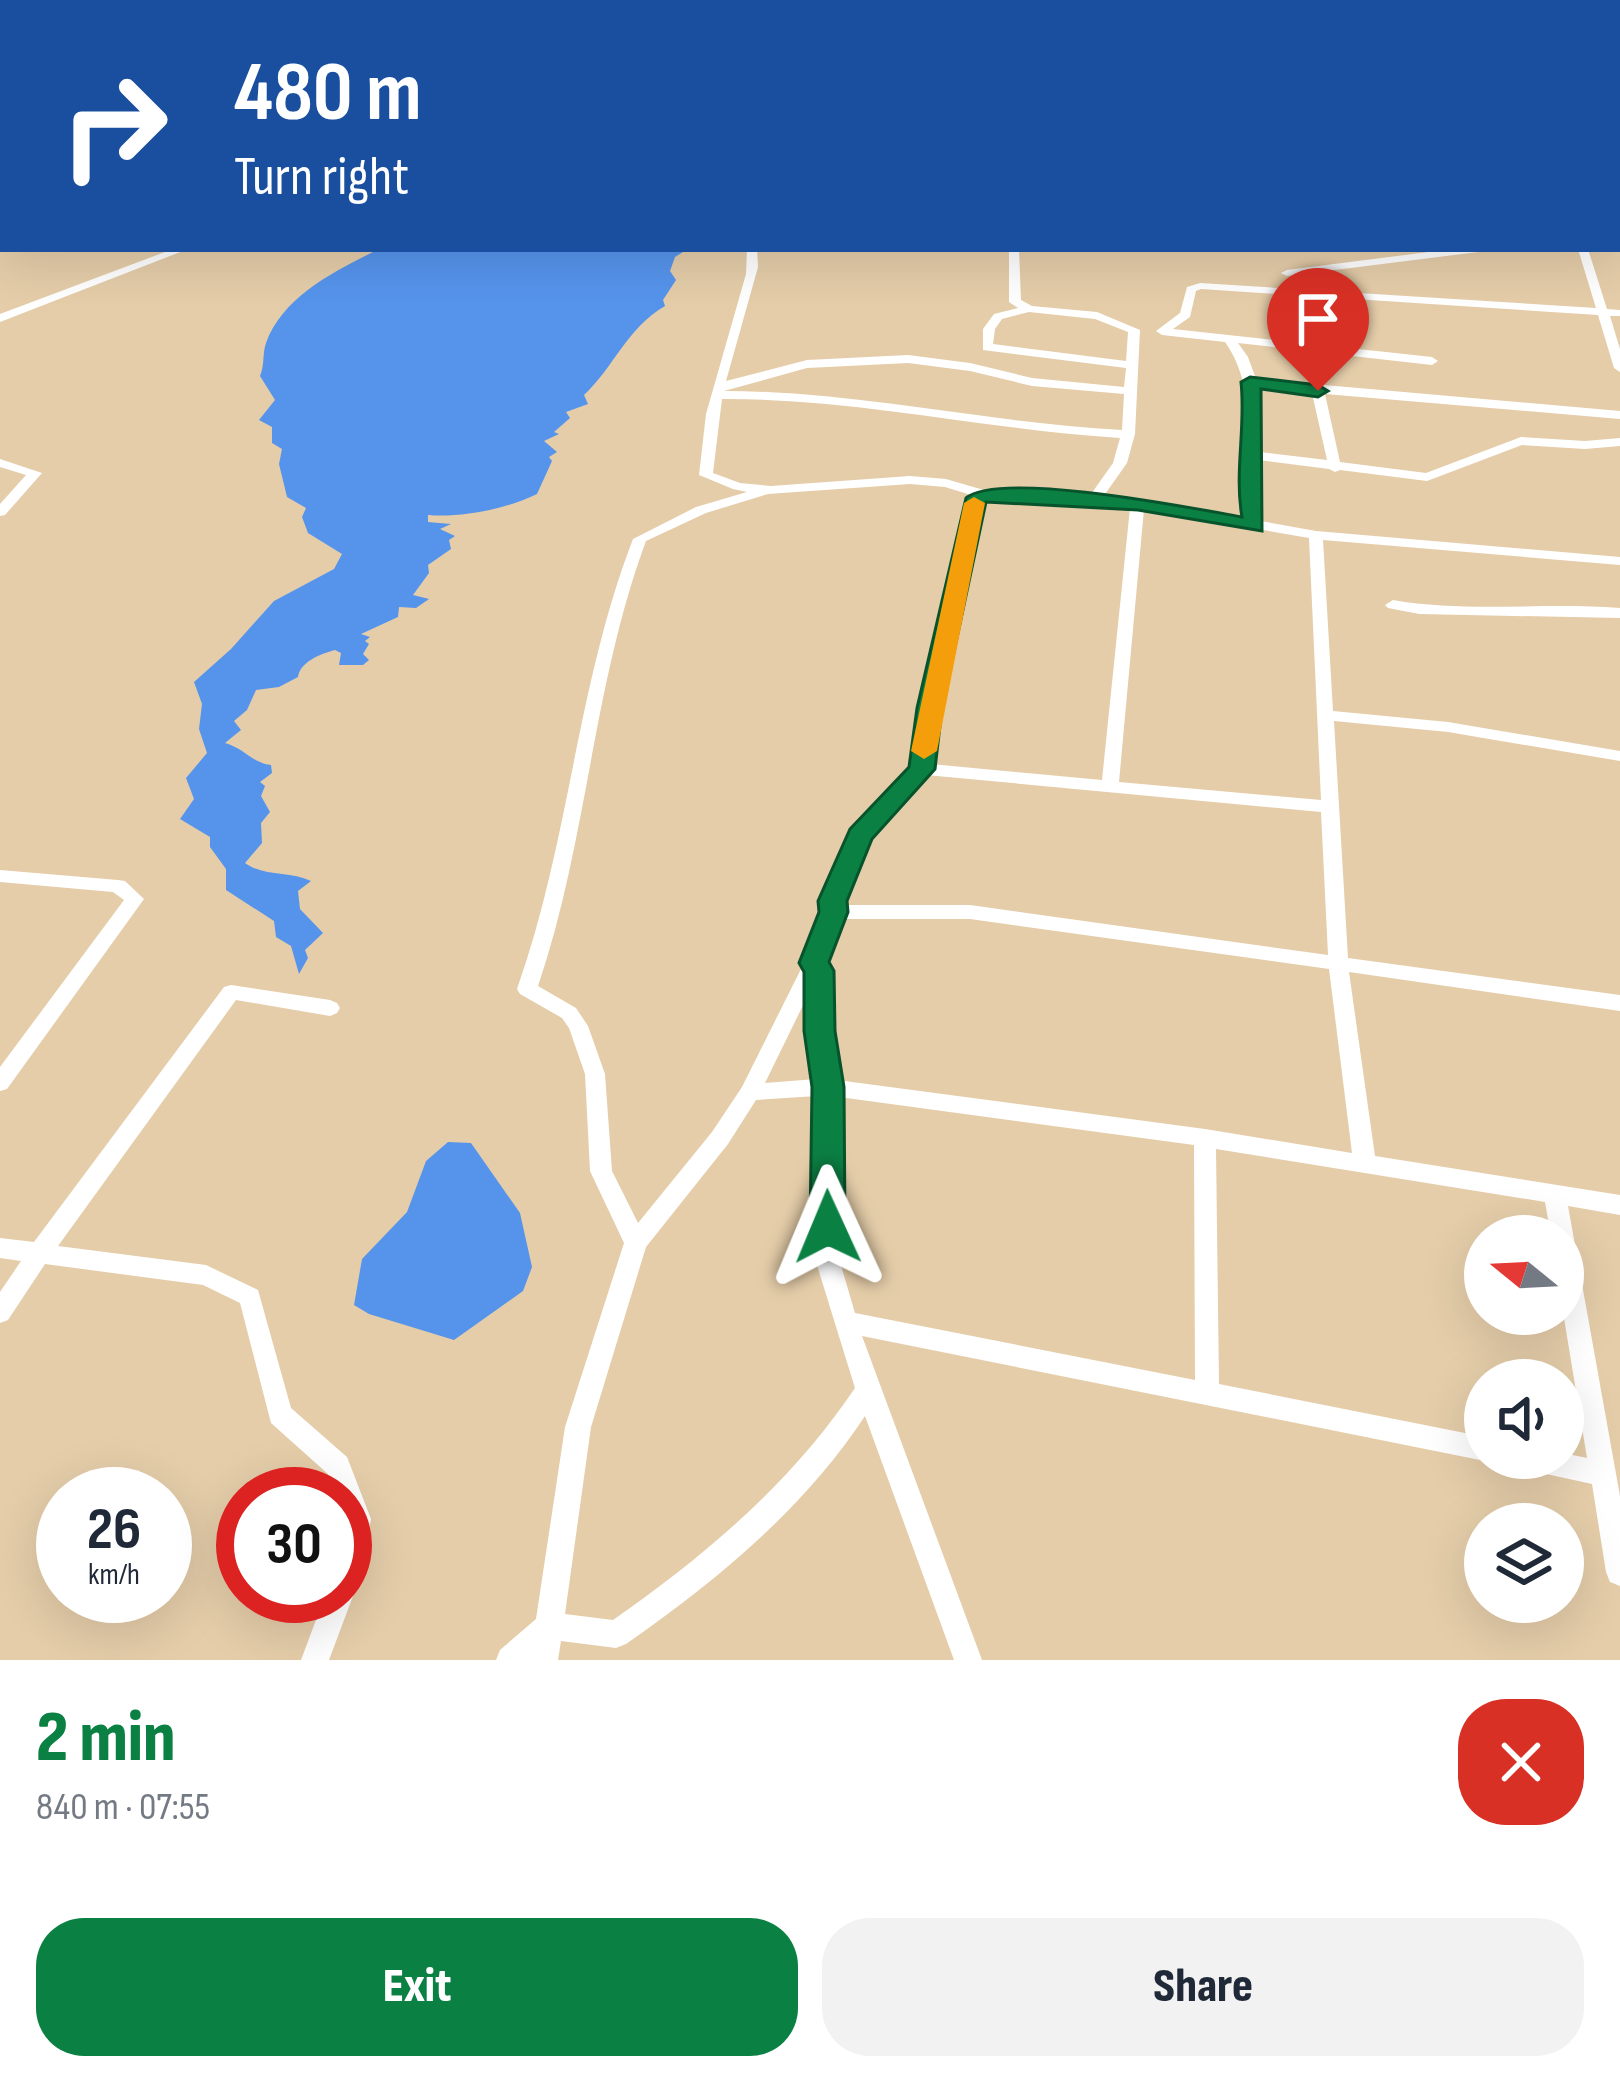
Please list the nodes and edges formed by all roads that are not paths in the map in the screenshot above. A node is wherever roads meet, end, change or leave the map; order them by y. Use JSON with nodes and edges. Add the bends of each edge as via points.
{"nodes":[{"id":1,"x":175,"y":252,"type":"edge"},
{"id":2,"x":752,"y":252,"type":"edge"},
{"id":3,"x":1015,"y":252,"type":"edge"},
{"id":4,"x":1454,"y":252,"type":"edge"},
{"id":5,"x":1583,"y":252,"type":"edge"},
{"id":6,"x":1287,"y":273,"type":"dead end"},
{"id":7,"x":1029,"y":308,"type":"junction"},
{"id":8,"x":1600,"y":312,"type":"junction"},
{"id":9,"x":1620,"y":314,"type":"edge"},
{"id":10,"x":0,"y":317,"type":"edge"},
{"id":11,"x":1134,"y":330,"type":"junction"},
{"id":12,"x":1162,"y":331,"type":"junction"},
{"id":13,"x":1230,"y":340,"type":"junction"},
{"id":14,"x":1432,"y":361,"type":"dead end"},
{"id":15,"x":1129,"y":365,"type":"junction"},
{"id":16,"x":1620,"y":368,"type":"edge"},
{"id":17,"x":1250,"y":382,"type":"junction"},
{"id":18,"x":721,"y":391,"type":"junction"},
{"id":19,"x":1318,"y":391,"type":"junction"},
{"id":20,"x":1132,"y":392,"type":"junction"},
{"id":21,"x":1620,"y":415,"type":"edge"},
{"id":22,"x":1128,"y":434,"type":"junction"},
{"id":23,"x":1620,"y":442,"type":"edge"},
{"id":24,"x":1252,"y":454,"type":"junction"},
{"id":25,"x":0,"y":463,"type":"edge"},
{"id":26,"x":1335,"y":468,"type":"junction"},
{"id":27,"x":767,"y":490,"type":"junction"},
{"id":28,"x":982,"y":494,"type":"junction"},
{"id":29,"x":1093,"y":501,"type":"junction"},
{"id":30,"x":1138,"y":504,"type":"junction"},
{"id":31,"x":0,"y":512,"type":"edge"},
{"id":32,"x":1254,"y":526,"type":"junction"},
{"id":33,"x":1316,"y":535,"type":"junction"},
{"id":34,"x":1620,"y":561,"type":"edge"},
{"id":35,"x":1393,"y":605,"type":"dead end"},
{"id":36,"x":1620,"y":614,"type":"edge"},
{"id":37,"x":1325,"y":715,"type":"junction"},
{"id":38,"x":1620,"y":756,"type":"edge"},
{"id":39,"x":922,"y":769,"type":"junction"},
{"id":40,"x":1110,"y":787,"type":"junction"},
{"id":41,"x":1329,"y":807,"type":"junction"},
{"id":42,"x":0,"y":876,"type":"edge"},
{"id":43,"x":833,"y":912,"type":"junction"},
{"id":44,"x":814,"y":963,"type":"junction"},
{"id":45,"x":1338,"y":963,"type":"junction"},
{"id":46,"x":1620,"y":1003,"type":"edge"},
{"id":47,"x":329,"y":1008,"type":"dead end"},
{"id":48,"x":0,"y":1083,"type":"edge"},
{"id":49,"x":828,"y":1087,"type":"junction"},
{"id":50,"x":750,"y":1092,"type":"junction"},
{"id":51,"x":1204,"y":1138,"type":"junction"},
{"id":52,"x":1365,"y":1166,"type":"junction"},
{"id":53,"x":1556,"y":1195,"type":"junction"},
{"id":54,"x":1620,"y":1204,"type":"edge"},
{"id":55,"x":1559,"y":1215,"type":"edge"},
{"id":56,"x":636,"y":1243,"type":"junction"},
{"id":57,"x":0,"y":1247,"type":"edge"},
{"id":58,"x":39,"y":1254,"type":"junction"},
{"id":59,"x":0,"y":1312,"type":"edge"},
{"id":60,"x":848,"y":1322,"type":"junction"},
{"id":61,"x":1578,"y":1335,"type":"edge"},
{"id":62,"x":868,"y":1390,"type":"junction"},
{"id":63,"x":1208,"y":1393,"type":"junction"},
{"id":64,"x":1464,"y":1445,"type":"edge"},
{"id":65,"x":338,"y":1467,"type":"edge"},
{"id":66,"x":1584,"y":1470,"type":"edge"},
{"id":67,"x":1600,"y":1473,"type":"junction"},
{"id":68,"x":1620,"y":1572,"type":"edge"},
{"id":69,"x":329,"y":1623,"type":"edge"},
{"id":70,"x":548,"y":1625,"type":"junction"},
{"id":71,"x":315,"y":1660,"type":"edge"},
{"id":72,"x":510,"y":1660,"type":"edge"},
{"id":73,"x":544,"y":1660,"type":"edge"},
{"id":74,"x":968,"y":1660,"type":"edge"}],
"edges":[{"from":1,"to":10,"type":"street"},
{"from":2,"to":18,"type":"street","via":[[755,271]]},
{"from":3,"to":7,"type":"street","via":[[1015,302]]},
{"from":4,"to":6,"type":"street"},
{"from":5,"to":8,"type":"street"},
{"from":7,"to":11,"type":"street","via":[[1097,316]]},
{"from":7,"to":15,"type":"street","via":[[998,316],[987,347]]},
{"from":8,"to":9,"type":"street"},
{"from":8,"to":12,"type":"street","via":[[1200,286],[1191,289],[1186,315]]},
{"from":8,"to":16,"type":"street"},
{"from":11,"to":12,"type":"street"},
{"from":11,"to":15,"type":"street"},
{"from":12,"to":13,"type":"street"},
{"from":13,"to":14,"type":"street"},
{"from":13,"to":17,"type":"street"},
{"from":15,"to":20,"type":"street"},
{"from":17,"to":19,"type":"street"},
{"from":17,"to":24,"type":"street"},
{"from":18,"to":20,"type":"street","via":[[807,364],[908,359]]},
{"from":18,"to":22,"type":"street"},
{"from":18,"to":27,"type":"street","via":[[706,475]]},
{"from":19,"to":21,"type":"street"},
{"from":19,"to":26,"type":"street"},
{"from":20,"to":22,"type":"street"},
{"from":22,"to":29,"type":"street","via":[[1120,463]]},
{"from":23,"to":26,"type":"street","via":[[1521,441],[1427,477]]},
{"from":24,"to":26,"type":"street"},
{"from":24,"to":32,"type":"street"},
{"from":25,"to":31,"type":"street","via":[[35,473]]},
{"from":27,"to":28,"type":"street","via":[[907,476]]},
{"from":27,"to":56,"type":"street","via":[[640,539],[592,704],[546,943],[527,989],[578,1026],[595,1074],[602,1171]]},
{"from":28,"to":29,"type":"street"},
{"from":28,"to":39,"type":"street","via":[[974,502]]},
{"from":29,"to":30,"type":"street"},
{"from":30,"to":32,"type":"street"},
{"from":30,"to":40,"type":"street"},
{"from":32,"to":33,"type":"street"},
{"from":33,"to":34,"type":"street"},
{"from":33,"to":37,"type":"street"},
{"from":35,"to":36,"type":"street"},
{"from":37,"to":38,"type":"street"},
{"from":37,"to":41,"type":"street"},
{"from":39,"to":40,"type":"street"},
{"from":39,"to":43,"type":"street","via":[[860,836]]},
{"from":40,"to":41,"type":"street"},
{"from":41,"to":45,"type":"street"},
{"from":42,"to":48,"type":"street","via":[[118,886],[135,899]]},
{"from":43,"to":44,"type":"street"},
{"from":43,"to":45,"type":"street","via":[[970,912]]},
{"from":44,"to":49,"type":"street"},
{"from":44,"to":50,"type":"street"},
{"from":45,"to":46,"type":"street"},
{"from":45,"to":52,"type":"street"},
{"from":47,"to":58,"type":"street","via":[[231,992]]},
{"from":49,"to":50,"type":"street"},
{"from":49,"to":51,"type":"street"},
{"from":49,"to":60,"type":"street","via":[[828,1262]]},
{"from":50,"to":56,"type":"street"},
{"from":51,"to":52,"type":"street"},
{"from":51,"to":63,"type":"street"},
{"from":52,"to":53,"type":"street"},
{"from":53,"to":54,"type":"street"},
{"from":53,"to":55,"type":"street"},
{"from":56,"to":70,"type":"street","via":[[578,1427]]},
{"from":57,"to":58,"type":"street"},
{"from":58,"to":59,"type":"street"},
{"from":58,"to":65,"type":"street","via":[[206,1275],[250,1297],[280,1415]]},
{"from":60,"to":62,"type":"street"},
{"from":60,"to":63,"type":"street"},
{"from":61,"to":67,"type":"street"},
{"from":62,"to":70,"type":"street","via":[[839,1437],[763,1518],[658,1606],[616,1634]]},
{"from":62,"to":74,"type":"street"},
{"from":63,"to":64,"type":"street"},
{"from":66,"to":67,"type":"street"},
{"from":67,"to":68,"type":"street"},
{"from":69,"to":71,"type":"street"},
{"from":70,"to":72,"type":"street"},
{"from":70,"to":73,"type":"street"}]}
